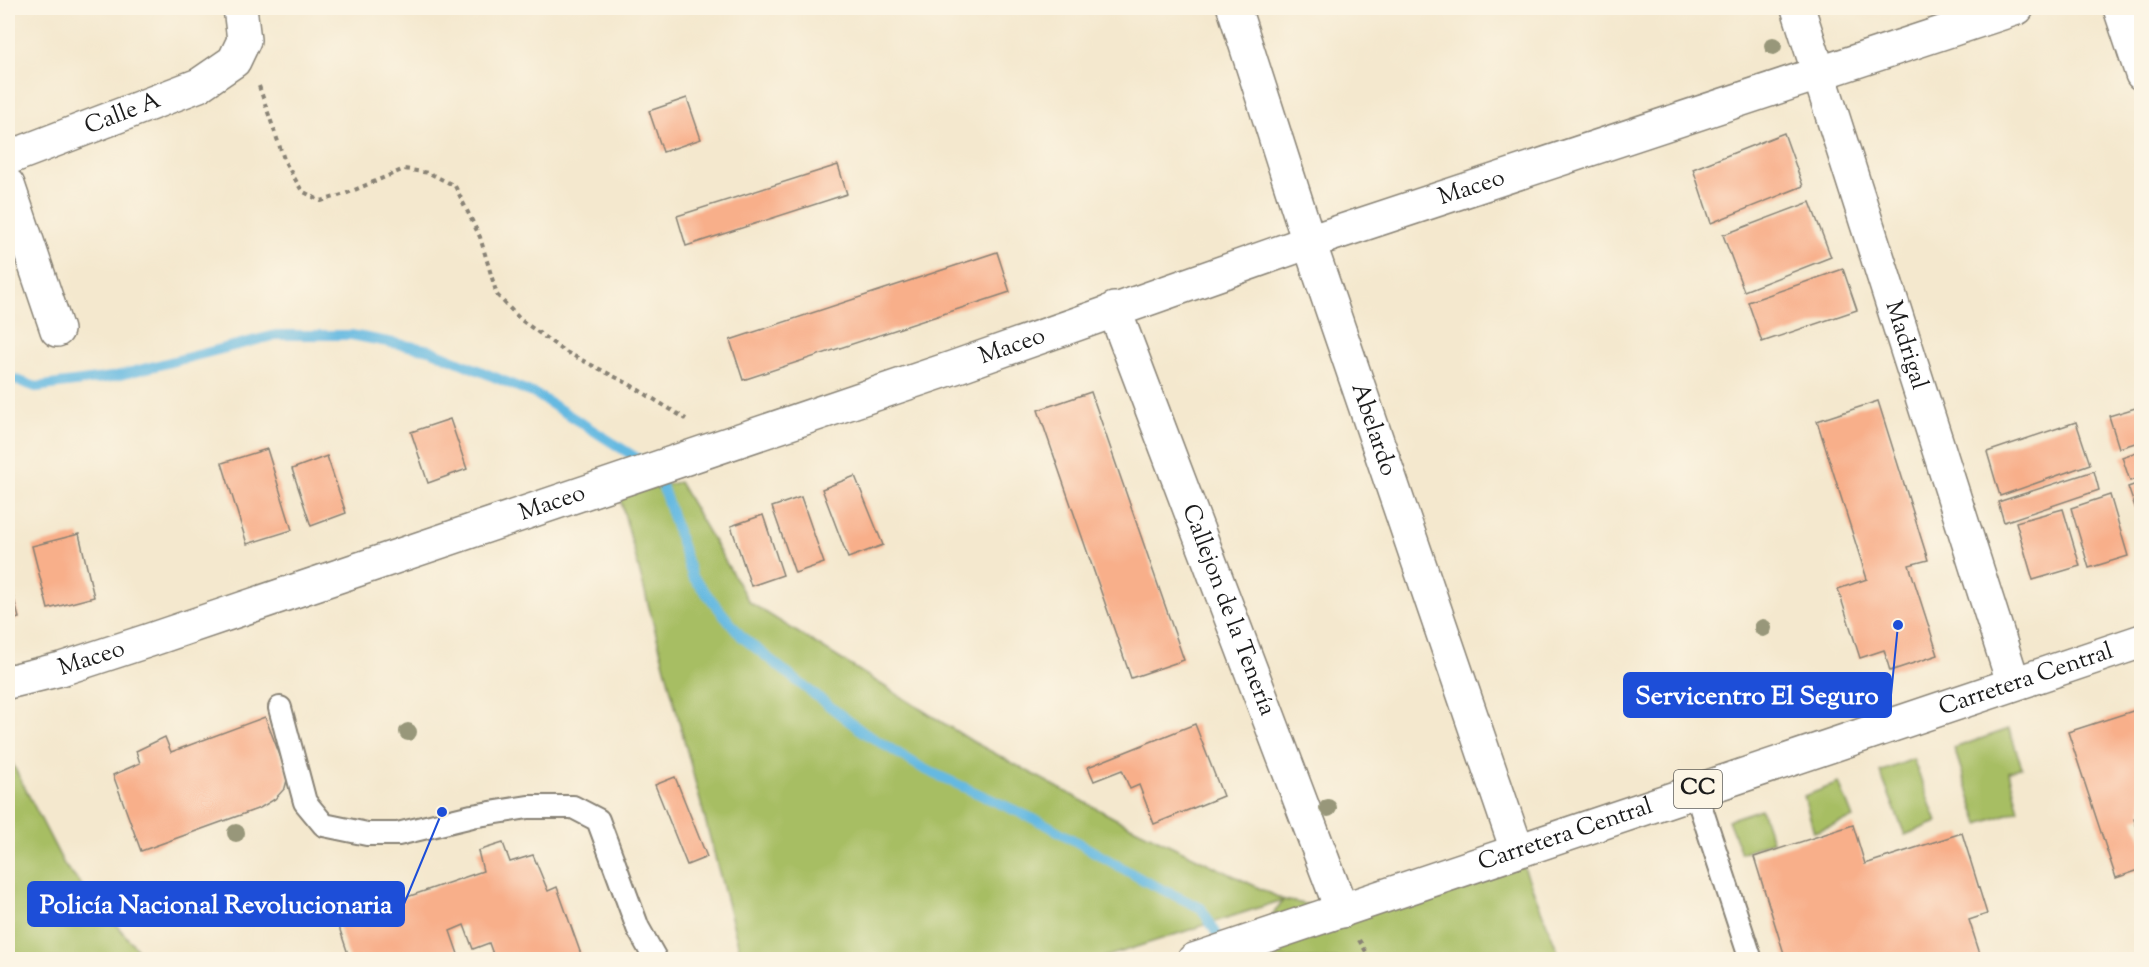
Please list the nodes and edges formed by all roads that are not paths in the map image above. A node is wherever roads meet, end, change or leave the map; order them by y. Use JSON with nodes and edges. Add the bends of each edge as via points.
{"nodes":[{"id":1,"x":240,"y":8,"type":"edge"},
{"id":2,"x":1234,"y":8,"type":"edge"},
{"id":3,"x":1798,"y":8,"type":"edge"},
{"id":4,"x":2017,"y":8,"type":"edge"},
{"id":5,"x":2120,"y":8,"type":"edge"},
{"id":6,"x":1821,"y":74,"type":"junction"},
{"id":7,"x":2142,"y":74,"type":"edge"},
{"id":8,"x":8,"y":158,"type":"edge"},
{"id":9,"x":8,"y":185,"type":"edge"},
{"id":10,"x":1309,"y":242,"type":"junction"},
{"id":11,"x":1114,"y":309,"type":"junction"},
{"id":12,"x":57,"y":330,"type":"dead end"},
{"id":13,"x":2142,"y":641,"type":"edge"},
{"id":14,"x":8,"y":682,"type":"edge"},
{"id":15,"x":2013,"y":682,"type":"junction"},
{"id":16,"x":280,"y":708,"type":"dead end"},
{"id":17,"x":1695,"y":790,"type":"junction"},
{"id":18,"x":1517,"y":850,"type":"junction"},
{"id":19,"x":1342,"y":911,"type":"junction"},
{"id":20,"x":656,"y":960,"type":"edge"},
{"id":21,"x":1194,"y":960,"type":"edge"},
{"id":22,"x":1751,"y":960,"type":"edge"}],
"edges":[{"from":1,"to":8,"type":"main road","name":"Calle A","via":[[244,40],[234,61],[200,85]]},
{"from":2,"to":10,"type":"main road","name":"Abelardo"},
{"from":3,"to":6,"type":"main road","name":"Madrigal"},
{"from":4,"to":6,"type":"main road","name":"Maceo"},
{"from":5,"to":7,"type":"main road"},
{"from":6,"to":10,"type":"main road","name":"Maceo"},
{"from":6,"to":15,"type":"main road","name":"Madrigal"},
{"from":9,"to":12,"type":"main road"},
{"from":10,"to":11,"type":"main road","name":"Maceo"},
{"from":10,"to":18,"type":"main road","name":"Abelardo"},
{"from":11,"to":14,"type":"main road","name":"Maceo","via":[[955,367],[153,639]]},
{"from":11,"to":19,"type":"main road","name":"Callejon de la Tenería"},
{"from":13,"to":15,"type":"main road","name":"Carretera Central","number":"CC"},
{"from":15,"to":17,"type":"main road","name":"Carretera Central","number":"CC"},
{"from":16,"to":20,"type":"lane","via":[[305,802],[324,825],[367,834],[398,834],[528,807],[573,807],[598,820],[638,928]]},
{"from":17,"to":18,"type":"main road","name":"Carretera Central","number":"CC"},
{"from":17,"to":22,"type":"lane"},
{"from":18,"to":19,"type":"main road","name":"Carretera Central","number":"CC"},
{"from":19,"to":21,"type":"main road","name":"Carretera Central","number":"CC"}]}
